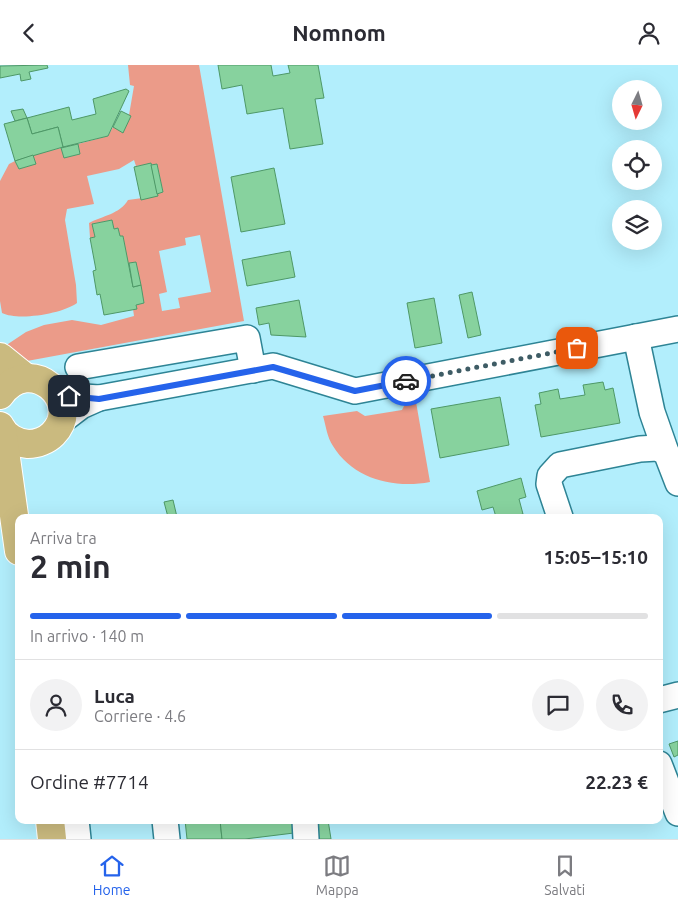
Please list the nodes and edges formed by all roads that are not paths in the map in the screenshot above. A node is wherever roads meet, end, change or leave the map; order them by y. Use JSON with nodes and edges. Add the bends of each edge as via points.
{"nodes":[{"id":1,"x":678,"y":329,"type":"edge"},
{"id":2,"x":636,"y":337,"type":"junction"},
{"id":3,"x":0,"y":357,"type":"edge"},
{"id":4,"x":108,"y":362,"type":"junction"},
{"id":5,"x":78,"y":367,"type":"dead end"},
{"id":6,"x":253,"y":370,"type":"junction"},
{"id":7,"x":26,"y":378,"type":"junction"},
{"id":8,"x":55,"y":391,"type":"junction"},
{"id":9,"x":0,"y":395,"type":"edge"},
{"id":10,"x":106,"y":397,"type":"junction"},
{"id":11,"x":652,"y":412,"type":"junction"},
{"id":12,"x":1,"y":428,"type":"edge"},
{"id":13,"x":53,"y":431,"type":"junction"},
{"id":14,"x":640,"y":449,"type":"junction"},
{"id":15,"x":666,"y":452,"type":"junction"},
{"id":16,"x":678,"y":483,"type":"edge"},
{"id":17,"x":5,"y":485,"type":"edge"},
{"id":18,"x":559,"y":514,"type":"edge"},
{"id":19,"x":15,"y":532,"type":"edge"},
{"id":20,"x":678,"y":695,"type":"edge"},
{"id":21,"x":663,"y":699,"type":"edge"},
{"id":22,"x":663,"y":774,"type":"edge"},
{"id":23,"x":678,"y":813,"type":"edge"},
{"id":24,"x":50,"y":824,"type":"edge"},
{"id":25,"x":76,"y":824,"type":"edge"},
{"id":26,"x":165,"y":824,"type":"edge"},
{"id":27,"x":305,"y":824,"type":"edge"},
{"id":28,"x":52,"y":839,"type":"edge"},
{"id":29,"x":78,"y":839,"type":"edge"},
{"id":30,"x":167,"y":839,"type":"edge"},
{"id":31,"x":306,"y":839,"type":"edge"}],
"edges":[{"from":1,"to":2,"type":"street"},
{"from":2,"to":6,"type":"street","via":[[355,391],[273,367]]},
{"from":2,"to":11,"type":"street"},
{"from":3,"to":7,"type":"main road"},
{"from":4,"to":5,"type":"street"},
{"from":4,"to":6,"type":"street","via":[[247,337]]},
{"from":4,"to":10,"type":"street"},
{"from":6,"to":10,"type":"street"},
{"from":7,"to":8,"type":"main road","via":[[42,380]]},
{"from":7,"to":9,"type":"main road","via":[[10,383]]},
{"from":8,"to":10,"type":"street","via":[[69,396]]},
{"from":8,"to":13,"type":"main road","via":[[62,406]]},
{"from":10,"to":13,"type":"street","via":[[81,406]]},
{"from":11,"to":14,"type":"street","via":[[647,441]]},
{"from":11,"to":15,"type":"street"},
{"from":12,"to":13,"type":"main road","via":[[14,440],[29,444]]},
{"from":12,"to":17,"type":"main road"},
{"from":13,"to":17,"type":"main road","via":[[24,455]]},
{"from":14,"to":15,"type":"street","via":[[657,448]]},
{"from":14,"to":18,"type":"street","via":[[560,465],[550,476],[549,484]]},
{"from":15,"to":16,"type":"street"},
{"from":17,"to":19,"type":"main road"},
{"from":20,"to":21,"type":"street"},
{"from":22,"to":23,"type":"street"},
{"from":24,"to":28,"type":"main road"},
{"from":25,"to":29,"type":"street"},
{"from":26,"to":30,"type":"street"},
{"from":27,"to":31,"type":"street"}]}
